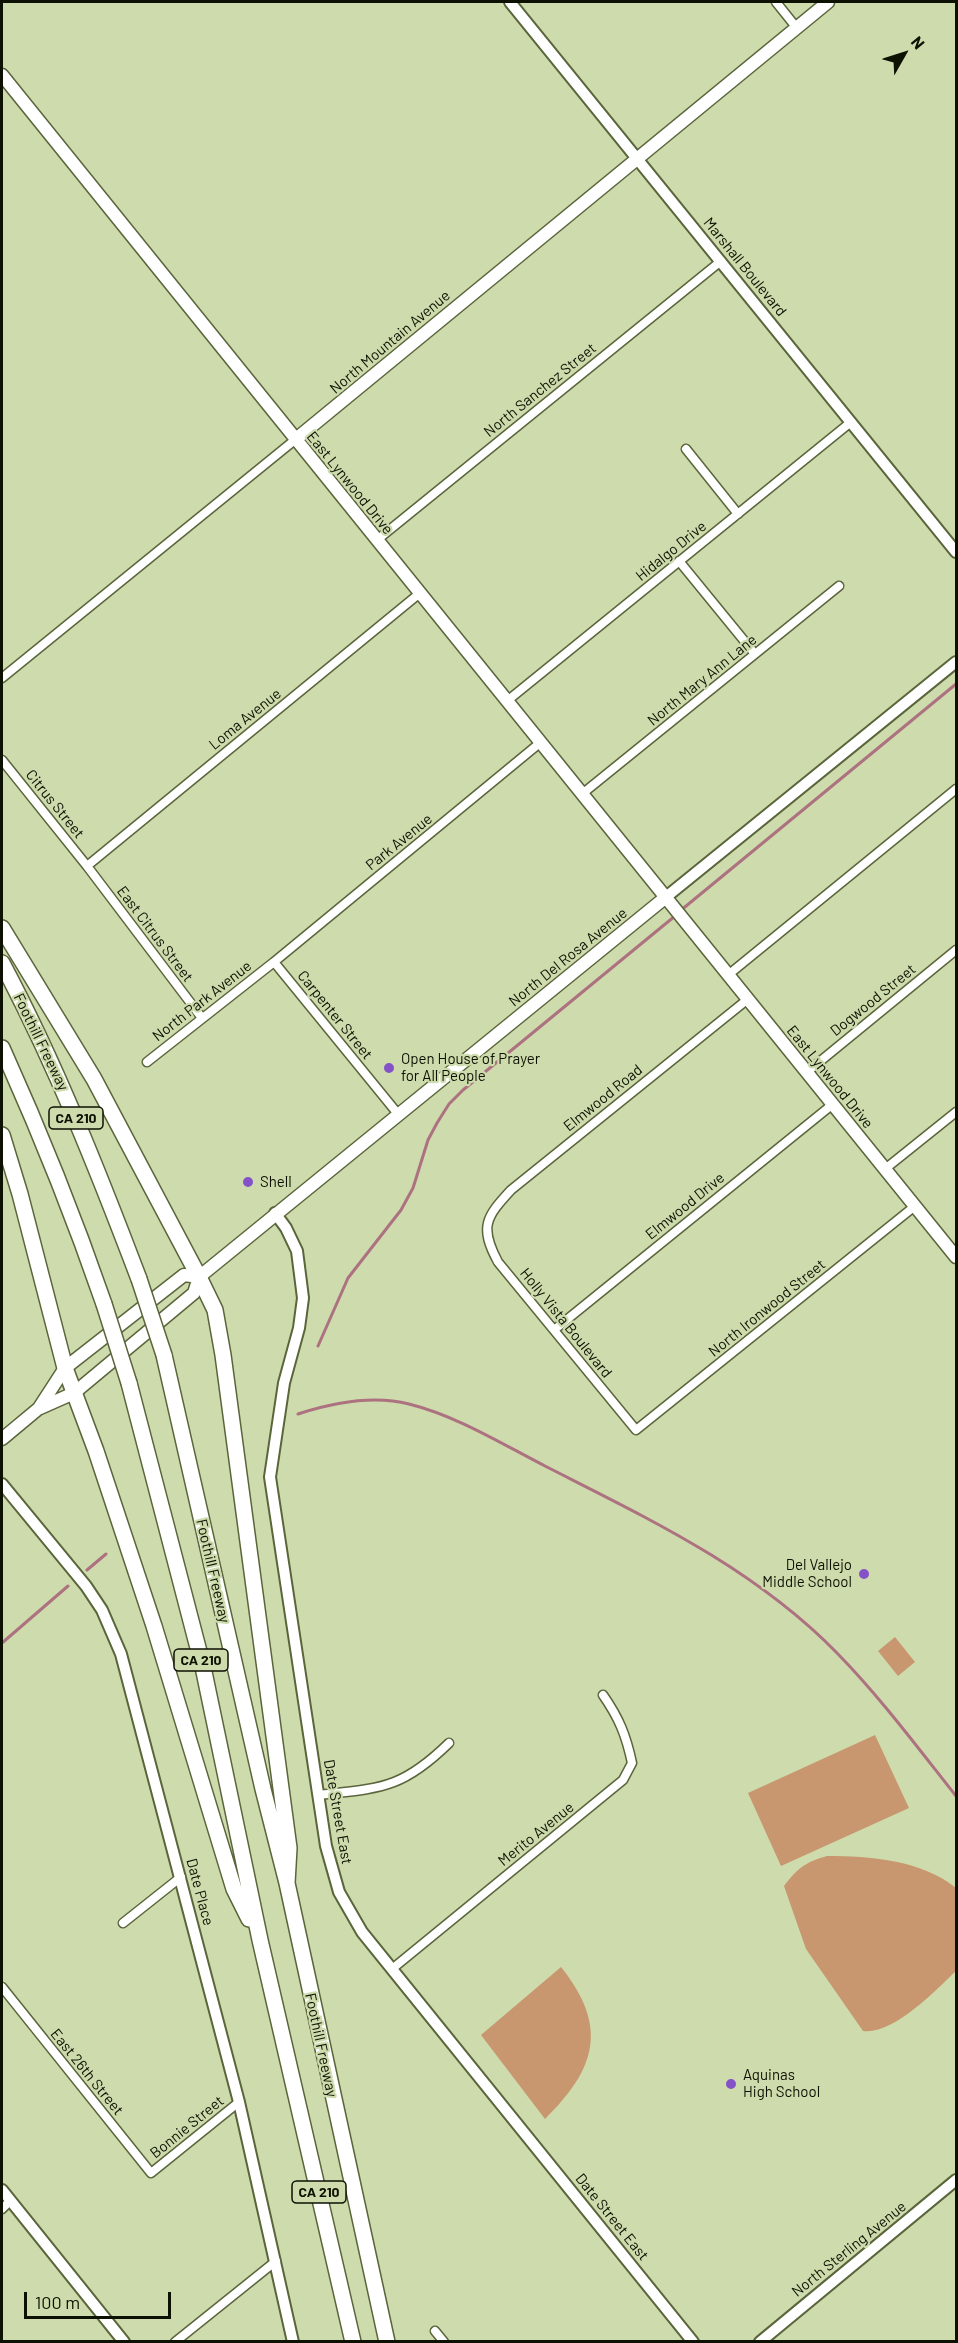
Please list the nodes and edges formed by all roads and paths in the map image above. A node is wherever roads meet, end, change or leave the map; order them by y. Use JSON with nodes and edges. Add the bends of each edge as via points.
{"nodes":[{"id":1,"x":510,"y":2,"type":"edge"},
{"id":2,"x":776,"y":2,"type":"edge"},
{"id":3,"x":828,"y":2,"type":"edge"},
{"id":4,"x":796,"y":27,"type":"junction"},
{"id":5,"x":2,"y":75,"type":"edge"},
{"id":6,"x":637,"y":158,"type":"junction"},
{"id":7,"x":721,"y":261,"type":"junction"},
{"id":8,"x":851,"y":422,"type":"junction"},
{"id":9,"x":296,"y":439,"type":"junction"},
{"id":10,"x":686,"y":449,"type":"dead end"},
{"id":11,"x":738,"y":514,"type":"junction"},
{"id":12,"x":377,"y":540,"type":"junction"},
{"id":13,"x":957,"y":552,"type":"edge"},
{"id":14,"x":680,"y":561,"type":"junction"},
{"id":15,"x":839,"y":586,"type":"dead end"},
{"id":16,"x":420,"y":593,"type":"junction"},
{"id":17,"x":755,"y":654,"type":"junction"},
{"id":18,"x":957,"y":662,"type":"edge"},
{"id":19,"x":2,"y":678,"type":"edge"},
{"id":20,"x":507,"y":701,"type":"junction"},
{"id":21,"x":541,"y":742,"type":"junction"},
{"id":22,"x":2,"y":760,"type":"edge"},
{"id":23,"x":957,"y":789,"type":"edge"},
{"id":24,"x":582,"y":794,"type":"junction"},
{"id":25,"x":87,"y":866,"type":"junction"},
{"id":26,"x":666,"y":897,"type":"junction"},
{"id":27,"x":2,"y":928,"type":"edge"},
{"id":28,"x":957,"y":950,"type":"edge"},
{"id":29,"x":274,"y":962,"type":"junction"},
{"id":30,"x":2,"y":963,"type":"edge"},
{"id":31,"x":728,"y":975,"type":"junction"},
{"id":32,"x":748,"y":999,"type":"junction"},
{"id":33,"x":202,"y":1018,"type":"junction"},
{"id":34,"x":2,"y":1048,"type":"edge"},
{"id":35,"x":147,"y":1062,"type":"dead end"},
{"id":36,"x":807,"y":1072,"type":"junction"},
{"id":37,"x":833,"y":1104,"type":"junction"},
{"id":38,"x":957,"y":1112,"type":"edge"},
{"id":39,"x":398,"y":1114,"type":"junction"},
{"id":40,"x":2,"y":1136,"type":"edge"},
{"id":41,"x":885,"y":1169,"type":"junction"},
{"id":42,"x":915,"y":1206,"type":"junction"},
{"id":43,"x":275,"y":1213,"type":"junction"},
{"id":44,"x":487,"y":1228,"type":"joint"},
{"id":45,"x":957,"y":1257,"type":"edge"},
{"id":46,"x":199,"y":1277,"type":"junction"},
{"id":47,"x":554,"y":1330,"type":"junction"},
{"id":48,"x":65,"y":1368,"type":"junction"},
{"id":49,"x":74,"y":1393,"type":"junction"},
{"id":50,"x":38,"y":1409,"type":"junction"},
{"id":51,"x":636,"y":1430,"type":"joint"},
{"id":52,"x":2,"y":1439,"type":"edge"},
{"id":53,"x":2,"y":1484,"type":"edge"},
{"id":54,"x":603,"y":1695,"type":"dead end"},
{"id":55,"x":449,"y":1743,"type":"dead end"},
{"id":56,"x":319,"y":1796,"type":"junction"},
{"id":57,"x":181,"y":1877,"type":"junction"},
{"id":58,"x":287,"y":1883,"type":"junction"},
{"id":59,"x":123,"y":1923,"type":"dead end"},
{"id":60,"x":260,"y":1940,"type":"junction"},
{"id":61,"x":392,"y":1969,"type":"junction"},
{"id":62,"x":2,"y":1987,"type":"edge"},
{"id":63,"x":239,"y":2102,"type":"junction"},
{"id":64,"x":151,"y":2173,"type":"joint"},
{"id":65,"x":957,"y":2180,"type":"edge"},
{"id":66,"x":2,"y":2190,"type":"edge"},
{"id":67,"x":6,"y":2205,"type":"edge"},
{"id":68,"x":276,"y":2261,"type":"junction"},
{"id":69,"x":435,"y":2331,"type":"dead end"},
{"id":70,"x":124,"y":2342,"type":"edge"},
{"id":71,"x":175,"y":2342,"type":"edge"},
{"id":72,"x":293,"y":2342,"type":"edge"},
{"id":73,"x":353,"y":2342,"type":"edge"},
{"id":74,"x":387,"y":2342,"type":"edge"},
{"id":75,"x":444,"y":2342,"type":"edge"},
{"id":76,"x":693,"y":2342,"type":"edge"},
{"id":77,"x":760,"y":2342,"type":"edge"}],
"edges":[{"from":1,"to":6,"type":"street","name":"Marshall Boulevard"},
{"from":2,"to":4,"type":"street"},
{"from":3,"to":4,"type":"main road","name":"North Mountain Avenue"},
{"from":4,"to":6,"type":"main road","name":"North Mountain Avenue"},
{"from":5,"to":9,"type":"main road","name":"East Lynwood Drive"},
{"from":6,"to":7,"type":"street","name":"Marshall Boulevard"},
{"from":6,"to":9,"type":"main road","name":"North Mountain Avenue"},
{"from":7,"to":8,"type":"street","name":"Marshall Boulevard"},
{"from":7,"to":12,"type":"street","name":"North Sanchez Street"},
{"from":8,"to":11,"type":"street","name":"Hidalgo Drive"},
{"from":8,"to":13,"type":"street","name":"Marshall Boulevard"},
{"from":9,"to":12,"type":"main road","name":"East Lynwood Drive"},
{"from":9,"to":19,"type":"street","name":"North Mountain Avenue"},
{"from":10,"to":11,"type":"street"},
{"from":11,"to":14,"type":"street","name":"Hidalgo Drive"},
{"from":12,"to":16,"type":"main road","name":"East Lynwood Drive"},
{"from":14,"to":17,"type":"street"},
{"from":14,"to":20,"type":"street","name":"Hidalgo Drive"},
{"from":15,"to":17,"type":"street","name":"North Mary Ann Lane"},
{"from":16,"to":20,"type":"main road","name":"East Lynwood Drive"},
{"from":16,"to":25,"type":"street","name":"Loma Avenue"},
{"from":17,"to":24,"type":"street","name":"North Mary Ann Lane"},
{"from":18,"to":26,"type":"street","name":"North Del Rosa Avenue"},
{"from":20,"to":21,"type":"main road","name":"East Lynwood Drive"},
{"from":21,"to":24,"type":"main road","name":"East Lynwood Drive"},
{"from":21,"to":29,"type":"street","name":"Park Avenue"},
{"from":22,"to":25,"type":"street","name":"Citrus Street"},
{"from":23,"to":31,"type":"street"},
{"from":24,"to":26,"type":"main road","name":"East Lynwood Drive"},
{"from":25,"to":33,"type":"street","name":"East Citrus Street"},
{"from":26,"to":31,"type":"main road","name":"East Lynwood Drive"},
{"from":26,"to":39,"type":"main road","name":"North Del Rosa Avenue"},
{"from":27,"to":46,"type":"highway","via":[[94,1079]]},
{"from":28,"to":36,"type":"street","name":"Dogwood Street"},
{"from":29,"to":33,"type":"street","name":"North Park Avenue"},
{"from":29,"to":39,"type":"street","name":"Carpenter Street"},
{"from":30,"to":58,"type":"highway","name":"Foothill Freeway","number":"CA 210","bridge":true,"via":[[95,1163],[164,1355]]},
{"from":31,"to":32,"type":"main road","name":"East Lynwood Drive"},
{"from":32,"to":36,"type":"main road","name":"East Lynwood Drive"},
{"from":32,"to":44,"type":"street","name":"Elmwood Road","via":[[512,1190],[490,1216]]},
{"from":33,"to":35,"type":"street","name":"North Park Avenue"},
{"from":34,"to":60,"type":"highway","number":"CA 210","bridge":true,"via":[[76,1222],[129,1383],[203,1667]]},
{"from":36,"to":37,"type":"main road","name":"East Lynwood Drive"},
{"from":37,"to":41,"type":"main road","name":"East Lynwood Drive"},
{"from":37,"to":47,"type":"street","name":"Elmwood Drive"},
{"from":38,"to":41,"type":"street"},
{"from":39,"to":43,"type":"main road","name":"North Del Rosa Avenue"},
{"from":40,"to":48,"type":"highway"},
{"from":41,"to":42,"type":"main road","name":"East Lynwood Drive"},
{"from":42,"to":45,"type":"main road","name":"East Lynwood Drive"},
{"from":42,"to":51,"type":"street","name":"North Ironwood Street"},
{"from":43,"to":46,"type":"main road","name":"North Del Rosa Avenue"},
{"from":43,"to":56,"type":"street","name":"Date Street East","via":[[297,1251],[303,1298],[284,1383],[270,1477]]},
{"from":44,"to":47,"type":"street","name":"Holly Vista Boulevard","via":[[489,1245],[498,1262]]},
{"from":46,"to":48,"type":"main road","name":"North Del Rosa Avenue","via":[[184,1275]]},
{"from":46,"to":49,"type":"main road","name":"North Del Rosa Avenue","via":[[194,1293]]},
{"from":46,"to":58,"type":"highway","via":[[215,1310],[223,1355],[289,1848]]},
{"from":47,"to":51,"type":"street","name":"Holly Vista Boulevard"},
{"from":48,"to":49,"type":"highway"},
{"from":48,"to":50,"type":"main road","name":"North Del Rosa Avenue"},
{"from":49,"to":50,"type":"main road","name":"North Del Rosa Avenue"},
{"from":49,"to":60,"type":"highway","via":[[154,1626],[234,1889]]},
{"from":50,"to":52,"type":"main road","name":"North Del Rosa Avenue"},
{"from":53,"to":57,"type":"street","name":"Date Place","via":[[86,1586],[111,1629]]},
{"from":54,"to":61,"type":"street","name":"Merito Avenue","via":[[626,1734],[632,1763],[623,1780]]},
{"from":55,"to":56,"type":"street","via":[[429,1763],[394,1784]]},
{"from":56,"to":61,"type":"street","name":"Date Street East","via":[[326,1846],[339,1892],[362,1932]]},
{"from":57,"to":59,"type":"street"},
{"from":57,"to":63,"type":"street","name":"Date Place"},
{"from":58,"to":74,"type":"highway","name":"Foothill Freeway","number":"CA 210"},
{"from":60,"to":73,"type":"highway","number":"CA 210"},
{"from":61,"to":76,"type":"street","name":"Date Street East"},
{"from":62,"to":64,"type":"street","name":"East 26th Street"},
{"from":63,"to":64,"type":"street","name":"Bonnie Street"},
{"from":63,"to":68,"type":"street","name":"Date Place"},
{"from":65,"to":77,"type":"street","name":"North Sterling Avenue"},
{"from":66,"to":67,"type":"street"},
{"from":67,"to":70,"type":"street"},
{"from":68,"to":71,"type":"street"},
{"from":68,"to":72,"type":"street","name":"Date Place"},
{"from":69,"to":75,"type":"street"}]}
